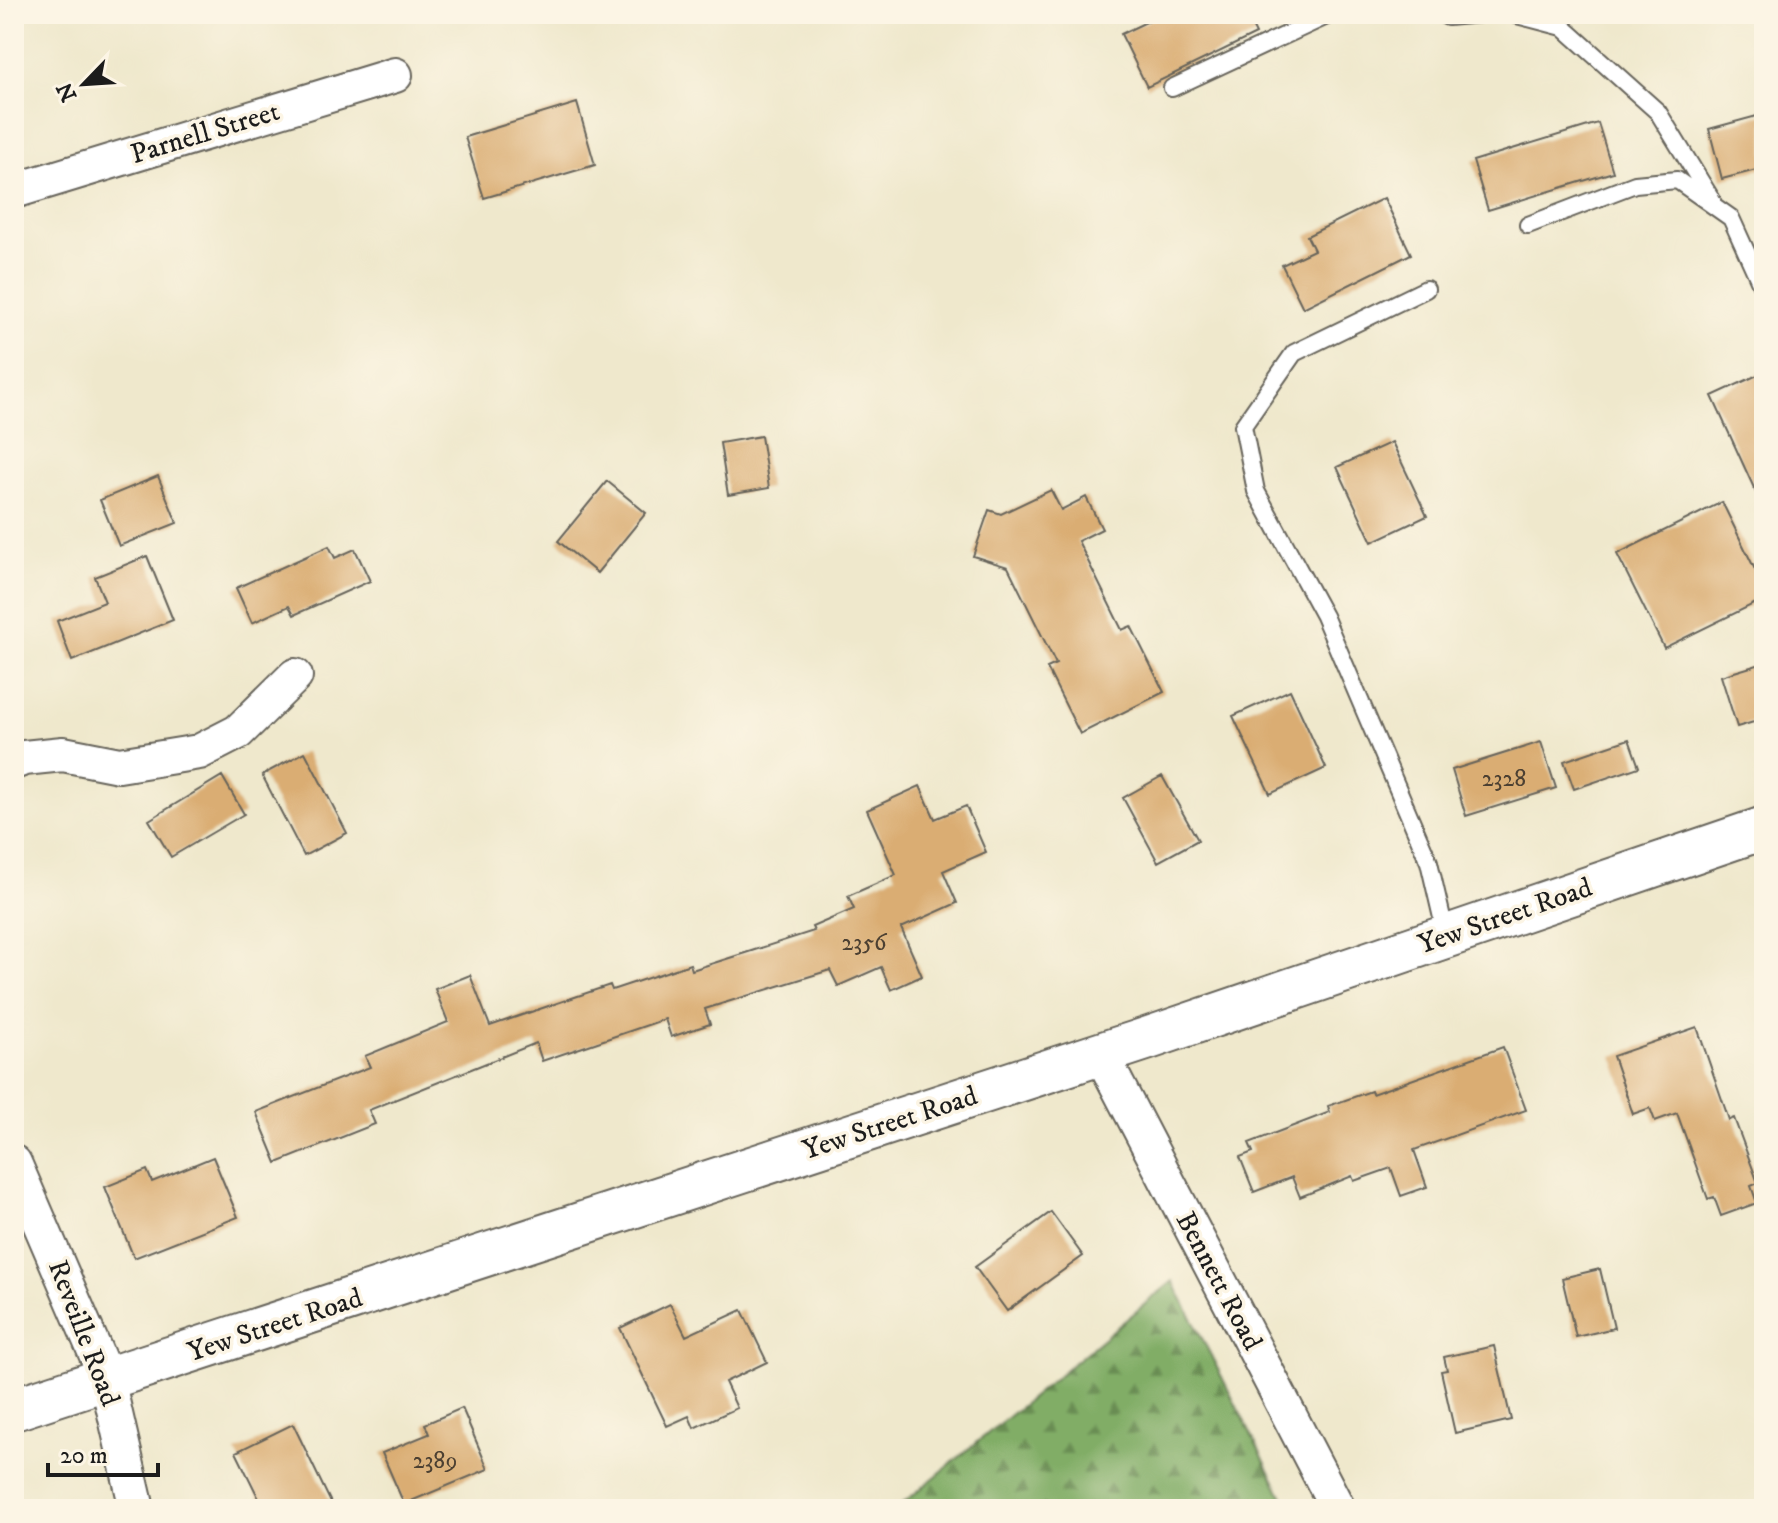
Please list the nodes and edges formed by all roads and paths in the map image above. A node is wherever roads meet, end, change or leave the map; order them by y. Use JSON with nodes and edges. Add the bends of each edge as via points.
{"nodes":[{"id":1,"x":1331,"y":14,"type":"edge"},
{"id":2,"x":1442,"y":14,"type":"edge"},
{"id":3,"x":1480,"y":14,"type":"edge"},
{"id":4,"x":1513,"y":14,"type":"edge"},
{"id":5,"x":395,"y":75,"type":"dead end"},
{"id":6,"x":1172,"y":88,"type":"dead end"},
{"id":7,"x":14,"y":191,"type":"edge"},
{"id":8,"x":1717,"y":208,"type":"junction"},
{"id":9,"x":1528,"y":225,"type":"dead end"},
{"id":10,"x":1426,"y":289,"type":"dead end"},
{"id":11,"x":1764,"y":291,"type":"edge"},
{"id":12,"x":295,"y":676,"type":"dead end"},
{"id":13,"x":14,"y":762,"type":"edge"},
{"id":14,"x":1764,"y":828,"type":"edge"},
{"id":15,"x":1447,"y":936,"type":"junction"},
{"id":16,"x":1101,"y":1054,"type":"junction"},
{"id":17,"x":14,"y":1163,"type":"edge"},
{"id":18,"x":107,"y":1379,"type":"junction"},
{"id":19,"x":14,"y":1409,"type":"edge"},
{"id":20,"x":137,"y":1509,"type":"edge"},
{"id":21,"x":1338,"y":1509,"type":"edge"}],
"edges":[{"from":1,"to":6,"type":"lane"},
{"from":2,"to":3,"type":"lane"},
{"from":4,"to":8,"type":"lane","via":[[1563,27],[1658,112]]},
{"from":5,"to":7,"type":"street","name":"Parnell Street"},
{"from":8,"to":9,"type":"lane","via":[[1677,180],[1635,184]]},
{"from":8,"to":11,"type":"lane","via":[[1731,218]]},
{"from":10,"to":15,"type":"lane","via":[[1294,353],[1243,426],[1256,491],[1324,616],[1429,862]]},
{"from":12,"to":13,"type":"street","via":[[238,732],[199,752],[119,765],[63,754]]},
{"from":14,"to":15,"type":"street","name":"Yew Street Road"},
{"from":15,"to":16,"type":"street","name":"Yew Street Road"},
{"from":16,"to":18,"type":"street","name":"Yew Street Road"},
{"from":16,"to":21,"type":"street","name":"Bennett Road"},
{"from":17,"to":18,"type":"street","name":"Reveille Road"},
{"from":18,"to":19,"type":"street","name":"Yew Street Road"},
{"from":18,"to":20,"type":"street","name":"Reveille Road"}]}
